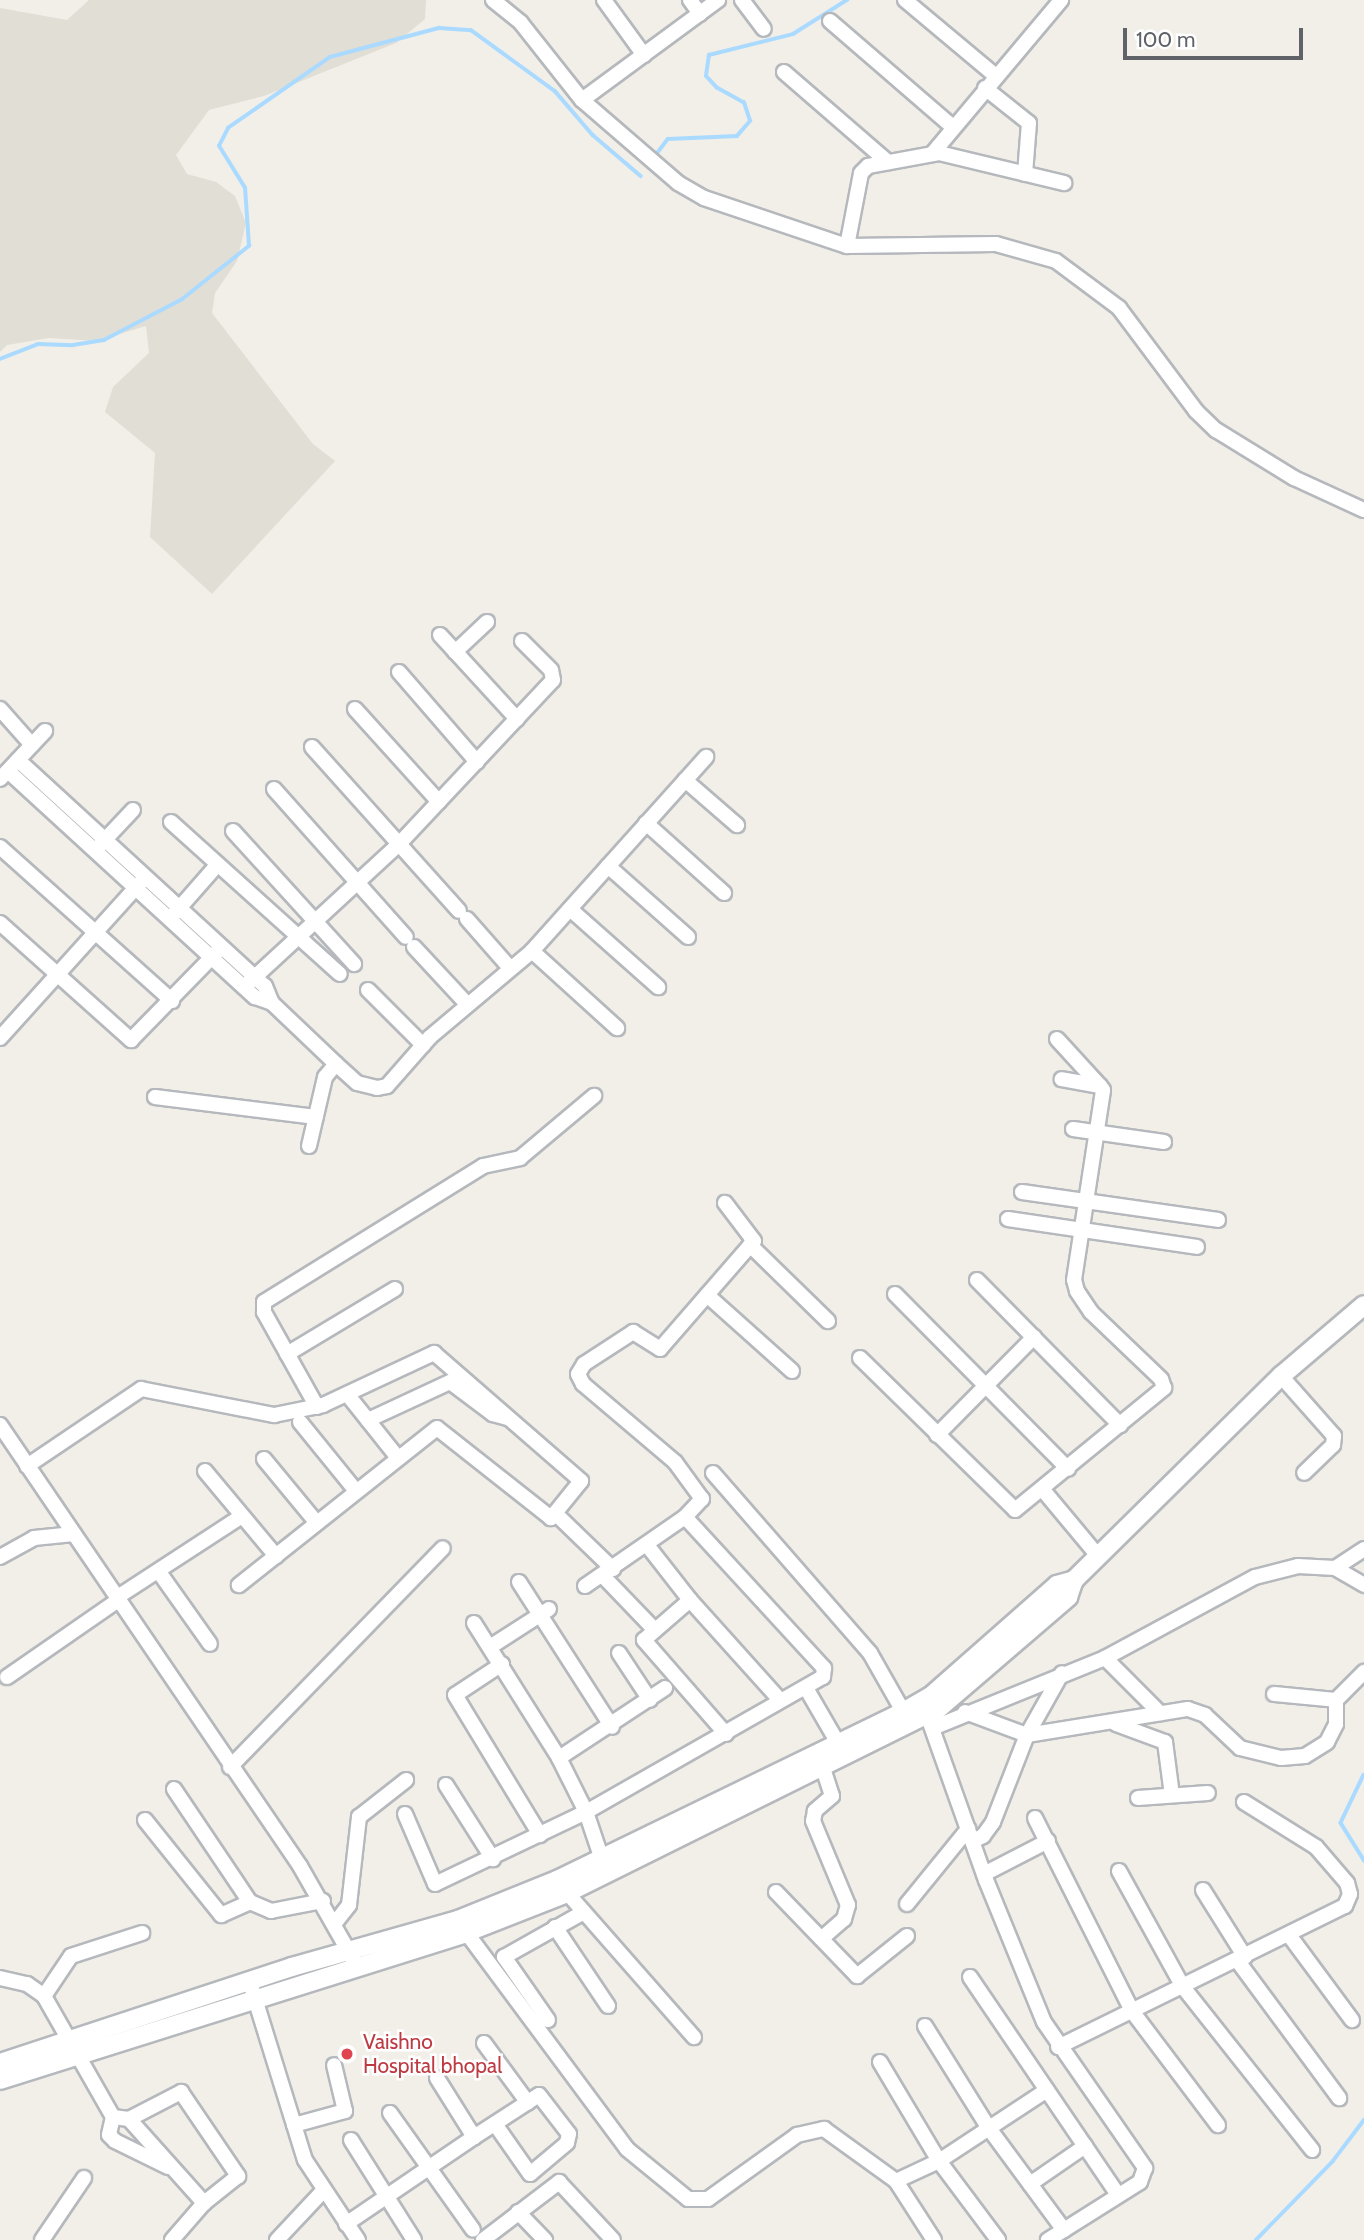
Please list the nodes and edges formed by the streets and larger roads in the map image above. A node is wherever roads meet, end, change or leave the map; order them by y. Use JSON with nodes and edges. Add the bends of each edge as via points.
{"nodes":[{"id":1,"x":493,"y":0,"type":"edge"},
{"id":2,"x":604,"y":0,"type":"edge"},
{"id":3,"x":690,"y":0,"type":"edge"},
{"id":4,"x":718,"y":0,"type":"edge"},
{"id":5,"x":742,"y":0,"type":"edge"},
{"id":6,"x":905,"y":0,"type":"edge"},
{"id":7,"x":1061,"y":0,"type":"edge"},
{"id":8,"x":700,"y":14,"type":"junction"},
{"id":9,"x":830,"y":21,"type":"dead end"},
{"id":10,"x":764,"y":29,"type":"dead end"},
{"id":11,"x":644,"y":55,"type":"junction"},
{"id":12,"x":784,"y":72,"type":"dead end"},
{"id":13,"x":996,"y":76,"type":"junction"},
{"id":14,"x":985,"y":88,"type":"junction"},
{"id":15,"x":582,"y":100,"type":"junction"},
{"id":16,"x":953,"y":128,"type":"junction"},
{"id":17,"x":932,"y":154,"type":"junction"},
{"id":18,"x":888,"y":162,"type":"junction"},
{"id":19,"x":1025,"y":174,"type":"junction"},
{"id":20,"x":1064,"y":183,"type":"dead end"},
{"id":21,"x":847,"y":246,"type":"junction"},
{"id":22,"x":1364,"y":510,"type":"edge"},
{"id":23,"x":487,"y":622,"type":"dead end"},
{"id":24,"x":440,"y":635,"type":"dead end"},
{"id":25,"x":522,"y":642,"type":"dead end"},
{"id":26,"x":455,"y":652,"type":"junction"},
{"id":27,"x":399,"y":672,"type":"dead end"},
{"id":28,"x":0,"y":709,"type":"edge"},
{"id":29,"x":355,"y":709,"type":"dead end"},
{"id":30,"x":517,"y":719,"type":"junction"},
{"id":31,"x":45,"y":731,"type":"dead end"},
{"id":32,"x":32,"y":745,"type":"junction"},
{"id":33,"x":312,"y":747,"type":"dead end"},
{"id":34,"x":706,"y":757,"type":"dead end"},
{"id":35,"x":18,"y":760,"type":"junction"},
{"id":36,"x":477,"y":762,"type":"junction"},
{"id":37,"x":4,"y":775,"type":"edge"},
{"id":38,"x":685,"y":780,"type":"junction"},
{"id":39,"x":274,"y":789,"type":"dead end"},
{"id":40,"x":439,"y":802,"type":"junction"},
{"id":41,"x":133,"y":810,"type":"dead end"},
{"id":42,"x":171,"y":822,"type":"dead end"},
{"id":43,"x":646,"y":823,"type":"junction"},
{"id":44,"x":737,"y":825,"type":"dead end"},
{"id":45,"x":233,"y":831,"type":"dead end"},
{"id":46,"x":105,"y":840,"type":"junction"},
{"id":47,"x":399,"y":844,"type":"junction"},
{"id":48,"x":0,"y":847,"type":"edge"},
{"id":49,"x":94,"y":851,"type":"junction"},
{"id":50,"x":218,"y":864,"type":"junction"},
{"id":51,"x":608,"y":866,"type":"junction"},
{"id":52,"x":146,"y":877,"type":"junction"},
{"id":53,"x":358,"y":883,"type":"junction"},
{"id":54,"x":136,"y":888,"type":"junction"},
{"id":55,"x":724,"y":893,"type":"dead end"},
{"id":56,"x":180,"y":908,"type":"junction"},
{"id":57,"x":569,"y":909,"type":"junction"},
{"id":58,"x":170,"y":919,"type":"junction"},
{"id":59,"x":314,"y":921,"type":"junction"},
{"id":60,"x":0,"y":923,"type":"edge"},
{"id":61,"x":95,"y":933,"type":"junction"},
{"id":62,"x":296,"y":934,"type":"junction"},
{"id":63,"x":688,"y":937,"type":"dead end"},
{"id":64,"x":222,"y":947,"type":"junction"},
{"id":65,"x":532,"y":951,"type":"junction"},
{"id":66,"x":212,"y":958,"type":"junction"},
{"id":67,"x":354,"y":964,"type":"dead end"},
{"id":68,"x":510,"y":968,"type":"junction"},
{"id":69,"x":341,"y":974,"type":"dead end"},
{"id":70,"x":58,"y":975,"type":"junction"},
{"id":71,"x":254,"y":975,"type":"junction"},
{"id":72,"x":243,"y":987,"type":"junction"},
{"id":73,"x":658,"y":988,"type":"dead end"},
{"id":74,"x":368,"y":990,"type":"dead end"},
{"id":75,"x":172,"y":1001,"type":"junction"},
{"id":76,"x":272,"y":1003,"type":"junction"},
{"id":77,"x":467,"y":1004,"type":"junction"},
{"id":78,"x":617,"y":1028,"type":"dead end"},
{"id":79,"x":0,"y":1038,"type":"edge"},
{"id":80,"x":1057,"y":1039,"type":"dead end"},
{"id":81,"x":423,"y":1045,"type":"junction"},
{"id":82,"x":336,"y":1064,"type":"junction"},
{"id":83,"x":1062,"y":1079,"type":"dead end"},
{"id":84,"x":1100,"y":1086,"type":"junction"},
{"id":85,"x":594,"y":1096,"type":"dead end"},
{"id":86,"x":155,"y":1097,"type":"dead end"},
{"id":87,"x":316,"y":1116,"type":"junction"},
{"id":88,"x":1073,"y":1129,"type":"dead end"},
{"id":89,"x":1098,"y":1132,"type":"junction"},
{"id":90,"x":1164,"y":1142,"type":"dead end"},
{"id":91,"x":309,"y":1146,"type":"dead end"},
{"id":92,"x":1022,"y":1192,"type":"dead end"},
{"id":93,"x":1087,"y":1200,"type":"junction"},
{"id":94,"x":725,"y":1203,"type":"dead end"},
{"id":95,"x":1008,"y":1220,"type":"dead end"},
{"id":96,"x":1218,"y":1220,"type":"dead end"},
{"id":97,"x":1081,"y":1229,"type":"junction"},
{"id":98,"x":750,"y":1245,"type":"junction"},
{"id":99,"x":1197,"y":1247,"type":"dead end"},
{"id":100,"x":977,"y":1280,"type":"dead end"},
{"id":101,"x":395,"y":1289,"type":"dead end"},
{"id":102,"x":895,"y":1294,"type":"dead end"},
{"id":103,"x":707,"y":1295,"type":"junction"},
{"id":104,"x":1363,"y":1309,"type":"edge"},
{"id":105,"x":828,"y":1321,"type":"dead end"},
{"id":106,"x":1034,"y":1337,"type":"junction"},
{"id":107,"x":287,"y":1354,"type":"junction"},
{"id":108,"x":860,"y":1358,"type":"dead end"},
{"id":109,"x":792,"y":1371,"type":"dead end"},
{"id":110,"x":1281,"y":1376,"type":"junction"},
{"id":111,"x":986,"y":1385,"type":"junction"},
{"id":112,"x":347,"y":1394,"type":"junction"},
{"id":113,"x":317,"y":1407,"type":"junction"},
{"id":114,"x":513,"y":1418,"type":"junction"},
{"id":115,"x":368,"y":1420,"type":"junction"},
{"id":116,"x":300,"y":1422,"type":"dead end"},
{"id":117,"x":0,"y":1425,"type":"edge"},
{"id":118,"x":1120,"y":1426,"type":"junction"},
{"id":119,"x":937,"y":1435,"type":"junction"},
{"id":120,"x":398,"y":1458,"type":"junction"},
{"id":121,"x":264,"y":1460,"type":"dead end"},
{"id":122,"x":27,"y":1466,"type":"junction"},
{"id":123,"x":1068,"y":1469,"type":"junction"},
{"id":124,"x":205,"y":1471,"type":"dead end"},
{"id":125,"x":713,"y":1473,"type":"dead end"},
{"id":126,"x":1304,"y":1473,"type":"dead end"},
{"id":127,"x":1043,"y":1490,"type":"junction"},
{"id":128,"x":356,"y":1491,"type":"junction"},
{"id":129,"x":557,"y":1515,"type":"junction"},
{"id":130,"x":242,"y":1516,"type":"junction"},
{"id":131,"x":685,"y":1517,"type":"junction"},
{"id":132,"x":317,"y":1523,"type":"junction"},
{"id":133,"x":74,"y":1534,"type":"junction"},
{"id":134,"x":647,"y":1545,"type":"junction"},
{"id":135,"x":443,"y":1548,"type":"dead end"},
{"id":136,"x":1364,"y":1549,"type":"edge"},
{"id":137,"x":0,"y":1556,"type":"edge"},
{"id":138,"x":276,"y":1556,"type":"junction"},
{"id":139,"x":1098,"y":1556,"type":"junction"},
{"id":140,"x":1335,"y":1569,"type":"junction"},
{"id":141,"x":159,"y":1572,"type":"junction"},
{"id":142,"x":608,"y":1572,"type":"junction"},
{"id":143,"x":519,"y":1583,"type":"dead end"},
{"id":144,"x":239,"y":1585,"type":"dead end"},
{"id":145,"x":1364,"y":1585,"type":"edge"},
{"id":146,"x":585,"y":1586,"type":"dead end"},
{"id":147,"x":117,"y":1599,"type":"junction"},
{"id":148,"x":690,"y":1600,"type":"junction"},
{"id":149,"x":545,"y":1612,"type":"junction"},
{"id":150,"x":474,"y":1623,"type":"dead end"},
{"id":151,"x":654,"y":1629,"type":"junction"},
{"id":152,"x":210,"y":1643,"type":"dead end"},
{"id":153,"x":491,"y":1647,"type":"junction"},
{"id":154,"x":619,"y":1653,"type":"dead end"},
{"id":155,"x":1105,"y":1658,"type":"junction"},
{"id":156,"x":502,"y":1664,"type":"junction"},
{"id":157,"x":1364,"y":1672,"type":"edge"},
{"id":158,"x":1062,"y":1673,"type":"junction"},
{"id":159,"x":7,"y":1677,"type":"dead end"},
{"id":160,"x":665,"y":1688,"type":"dead end"},
{"id":161,"x":806,"y":1688,"type":"junction"},
{"id":162,"x":1274,"y":1694,"type":"dead end"},
{"id":163,"x":650,"y":1700,"type":"junction"},
{"id":164,"x":780,"y":1700,"type":"junction"},
{"id":165,"x":1336,"y":1700,"type":"junction"},
{"id":166,"x":965,"y":1713,"type":"junction"},
{"id":167,"x":1160,"y":1713,"type":"junction"},
{"id":168,"x":929,"y":1714,"type":"junction"},
{"id":169,"x":906,"y":1718,"type":"junction"},
{"id":170,"x":1115,"y":1723,"type":"junction"},
{"id":171,"x":612,"y":1727,"type":"junction"},
{"id":172,"x":726,"y":1734,"type":"junction"},
{"id":173,"x":1027,"y":1735,"type":"junction"},
{"id":174,"x":841,"y":1749,"type":"junction"},
{"id":175,"x":559,"y":1758,"type":"junction"},
{"id":176,"x":820,"y":1759,"type":"junction"},
{"id":177,"x":230,"y":1767,"type":"junction"},
{"id":178,"x":405,"y":1780,"type":"dead end"},
{"id":179,"x":446,"y":1785,"type":"dead end"},
{"id":180,"x":174,"y":1789,"type":"dead end"},
{"id":181,"x":1208,"y":1793,"type":"dead end"},
{"id":182,"x":1172,"y":1796,"type":"junction"},
{"id":183,"x":1138,"y":1798,"type":"dead end"},
{"id":184,"x":1244,"y":1802,"type":"dead end"},
{"id":185,"x":586,"y":1812,"type":"junction"},
{"id":186,"x":405,"y":1814,"type":"dead end"},
{"id":187,"x":1035,"y":1818,"type":"dead end"},
{"id":188,"x":145,"y":1820,"type":"dead end"},
{"id":189,"x":540,"y":1835,"type":"junction"},
{"id":190,"x":970,"y":1835,"type":"junction"},
{"id":191,"x":1048,"y":1841,"type":"junction"},
{"id":192,"x":493,"y":1859,"type":"junction"},
{"id":193,"x":604,"y":1865,"type":"junction"},
{"id":194,"x":1119,"y":1871,"type":"dead end"},
{"id":195,"x":984,"y":1874,"type":"junction"},
{"id":196,"x":562,"y":1886,"type":"junction"},
{"id":197,"x":1203,"y":1890,"type":"dead end"},
{"id":198,"x":776,"y":1892,"type":"dead end"},
{"id":199,"x":323,"y":1901,"type":"junction"},
{"id":200,"x":250,"y":1902,"type":"junction"},
{"id":201,"x":907,"y":1905,"type":"dead end"},
{"id":202,"x":582,"y":1913,"type":"junction"},
{"id":203,"x":335,"y":1923,"type":"junction"},
{"id":204,"x":461,"y":1927,"type":"junction"},
{"id":205,"x":555,"y":1927,"type":"junction"},
{"id":206,"x":142,"y":1933,"type":"dead end"},
{"id":207,"x":907,"y":1936,"type":"dead end"},
{"id":208,"x":1289,"y":1936,"type":"junction"},
{"id":209,"x":821,"y":1939,"type":"junction"},
{"id":210,"x":348,"y":1950,"type":"junction"},
{"id":211,"x":1241,"y":1959,"type":"junction"},
{"id":212,"x":356,"y":1966,"type":"junction"},
{"id":213,"x":970,"y":1977,"type":"dead end"},
{"id":214,"x":0,"y":1978,"type":"edge"},
{"id":215,"x":1182,"y":1987,"type":"junction"},
{"id":216,"x":252,"y":1989,"type":"junction"},
{"id":217,"x":44,"y":1996,"type":"junction"},
{"id":218,"x":608,"y":2006,"type":"dead end"},
{"id":219,"x":1132,"y":2011,"type":"junction"},
{"id":220,"x":548,"y":2020,"type":"dead end"},
{"id":221,"x":1352,"y":2020,"type":"dead end"},
{"id":222,"x":925,"y":2026,"type":"dead end"},
{"id":223,"x":694,"y":2037,"type":"dead end"},
{"id":224,"x":484,"y":2043,"type":"dead end"},
{"id":225,"x":76,"y":2047,"type":"junction"},
{"id":226,"x":1058,"y":2047,"type":"junction"},
{"id":227,"x":880,"y":2062,"type":"dead end"},
{"id":228,"x":0,"y":2063,"type":"edge"},
{"id":229,"x":334,"y":2065,"type":"dead end"},
{"id":230,"x":437,"y":2078,"type":"dead end"},
{"id":231,"x":0,"y":2080,"type":"edge"},
{"id":232,"x":1047,"y":2090,"type":"junction"},
{"id":233,"x":1339,"y":2098,"type":"dead end"},
{"id":234,"x":527,"y":2103,"type":"junction"},
{"id":235,"x":390,"y":2113,"type":"dead end"},
{"id":236,"x":113,"y":2117,"type":"junction"},
{"id":237,"x":129,"y":2119,"type":"junction"},
{"id":238,"x":495,"y":2124,"type":"junction"},
{"id":239,"x":294,"y":2125,"type":"junction"},
{"id":240,"x":1218,"y":2125,"type":"dead end"},
{"id":241,"x":988,"y":2127,"type":"junction"},
{"id":242,"x":474,"y":2137,"type":"junction"},
{"id":243,"x":351,"y":2140,"type":"dead end"},
{"id":244,"x":1085,"y":2146,"type":"junction"},
{"id":245,"x":1312,"y":2150,"type":"dead end"},
{"id":246,"x":939,"y":2161,"type":"junction"},
{"id":247,"x":427,"y":2169,"type":"junction"},
{"id":248,"x":174,"y":2170,"type":"junction"},
{"id":249,"x":84,"y":2178,"type":"dead end"},
{"id":250,"x":897,"y":2181,"type":"junction"},
{"id":251,"x":1030,"y":2184,"type":"junction"},
{"id":252,"x":322,"y":2192,"type":"junction"},
{"id":253,"x":1118,"y":2195,"type":"junction"},
{"id":254,"x":385,"y":2197,"type":"junction"},
{"id":255,"x":204,"y":2203,"type":"junction"},
{"id":256,"x":518,"y":2212,"type":"junction"},
{"id":257,"x":346,"y":2224,"type":"junction"},
{"id":258,"x":1064,"y":2231,"type":"junction"},
{"id":259,"x":478,"y":2235,"type":"edge"},
{"id":260,"x":42,"y":2240,"type":"edge"},
{"id":261,"x":172,"y":2240,"type":"edge"},
{"id":262,"x":277,"y":2240,"type":"edge"},
{"id":263,"x":358,"y":2240,"type":"edge"},
{"id":264,"x":414,"y":2240,"type":"edge"},
{"id":265,"x":545,"y":2240,"type":"edge"},
{"id":266,"x":613,"y":2240,"type":"edge"},
{"id":267,"x":934,"y":2240,"type":"edge"},
{"id":268,"x":998,"y":2240,"type":"edge"},
{"id":269,"x":1048,"y":2240,"type":"edge"}],
"edges":[{"from":1,"to":15,"type":"street","via":[[526,29]]},
{"from":2,"to":11,"type":"street"},
{"from":3,"to":8,"type":"street"},
{"from":4,"to":8,"type":"street"},
{"from":5,"to":10,"type":"street"},
{"from":6,"to":13,"type":"street"},
{"from":7,"to":13,"type":"street"},
{"from":8,"to":11,"type":"street"},
{"from":9,"to":16,"type":"street"},
{"from":11,"to":15,"type":"street"},
{"from":12,"to":18,"type":"street"},
{"from":13,"to":14,"type":"street"},
{"from":14,"to":16,"type":"street"},
{"from":14,"to":19,"type":"street","via":[[1029,123]]},
{"from":15,"to":21,"type":"street","via":[[657,168],[704,198]]},
{"from":16,"to":17,"type":"street"},
{"from":17,"to":18,"type":"street"},
{"from":17,"to":19,"type":"street"},
{"from":18,"to":21,"type":"street","via":[[868,166],[860,173]]},
{"from":19,"to":20,"type":"street"},
{"from":21,"to":22,"type":"street","via":[[996,244],[1056,261],[1119,309],[1196,411],[1216,430],[1294,478]]},
{"from":23,"to":26,"type":"street"},
{"from":24,"to":26,"type":"street"},
{"from":25,"to":30,"type":"street","via":[[551,670],[554,680]]},
{"from":26,"to":30,"type":"street"},
{"from":27,"to":36,"type":"street"},
{"from":28,"to":32,"type":"street"},
{"from":29,"to":40,"type":"street"},
{"from":30,"to":36,"type":"street"},
{"from":31,"to":32,"type":"street"},
{"from":32,"to":35,"type":"street"},
{"from":33,"to":47,"type":"street"},
{"from":34,"to":38,"type":"street"},
{"from":35,"to":37,"type":"street"},
{"from":35,"to":46,"type":"street"},
{"from":36,"to":40,"type":"street"},
{"from":37,"to":49,"type":"street"},
{"from":38,"to":43,"type":"street"},
{"from":38,"to":44,"type":"street"},
{"from":39,"to":53,"type":"street"},
{"from":40,"to":47,"type":"street"},
{"from":41,"to":46,"type":"street"},
{"from":42,"to":50,"type":"street"},
{"from":43,"to":51,"type":"street"},
{"from":43,"to":55,"type":"street"},
{"from":45,"to":59,"type":"street"},
{"from":46,"to":49,"type":"street"},
{"from":46,"to":52,"type":"street"},
{"from":47,"to":53,"type":"street"},
{"from":47,"to":68,"type":"street"},
{"from":48,"to":61,"type":"street"},
{"from":49,"to":54,"type":"street"},
{"from":50,"to":56,"type":"street"},
{"from":50,"to":62,"type":"street"},
{"from":51,"to":57,"type":"street"},
{"from":51,"to":63,"type":"street"},
{"from":52,"to":54,"type":"street"},
{"from":52,"to":56,"type":"street"},
{"from":53,"to":59,"type":"street"},
{"from":53,"to":77,"type":"street"},
{"from":54,"to":58,"type":"street"},
{"from":54,"to":61,"type":"street"},
{"from":56,"to":58,"type":"street"},
{"from":56,"to":64,"type":"street"},
{"from":57,"to":65,"type":"street"},
{"from":57,"to":73,"type":"street"},
{"from":58,"to":66,"type":"street"},
{"from":59,"to":62,"type":"street"},
{"from":59,"to":67,"type":"street"},
{"from":60,"to":70,"type":"street"},
{"from":61,"to":70,"type":"street"},
{"from":61,"to":75,"type":"street"},
{"from":62,"to":69,"type":"street"},
{"from":62,"to":71,"type":"street"},
{"from":64,"to":66,"type":"street"},
{"from":64,"to":71,"type":"street"},
{"from":65,"to":68,"type":"street"},
{"from":65,"to":78,"type":"street"},
{"from":66,"to":72,"type":"street"},
{"from":66,"to":75,"type":"street"},
{"from":68,"to":77,"type":"street"},
{"from":70,"to":75,"type":"street","via":[[131,1040]]},
{"from":70,"to":79,"type":"street"},
{"from":71,"to":72,"type":"street"},
{"from":71,"to":76,"type":"street"},
{"from":72,"to":76,"type":"street"},
{"from":74,"to":81,"type":"street"},
{"from":76,"to":82,"type":"street"},
{"from":77,"to":81,"type":"street"},
{"from":80,"to":84,"type":"street"},
{"from":81,"to":82,"type":"street","via":[[387,1086],[357,1083]]},
{"from":82,"to":87,"type":"street","via":[[325,1077]]},
{"from":83,"to":84,"type":"street"},
{"from":84,"to":89,"type":"street"},
{"from":85,"to":107,"type":"street","via":[[520,1158],[483,1166],[271,1295],[262,1308]]},
{"from":86,"to":87,"type":"street"},
{"from":87,"to":91,"type":"street"},
{"from":88,"to":89,"type":"street"},
{"from":89,"to":90,"type":"street"},
{"from":89,"to":93,"type":"street"},
{"from":92,"to":93,"type":"street"},
{"from":93,"to":96,"type":"street"},
{"from":93,"to":97,"type":"street"},
{"from":94,"to":98,"type":"street","via":[[754,1241]]},
{"from":95,"to":97,"type":"street"},
{"from":97,"to":99,"type":"street"},
{"from":97,"to":118,"type":"street","via":[[1074,1280],[1077,1291],[1091,1312],[1164,1384]]},
{"from":98,"to":103,"type":"street"},
{"from":98,"to":105,"type":"street"},
{"from":100,"to":106,"type":"street"},
{"from":101,"to":107,"type":"street"},
{"from":102,"to":111,"type":"street"},
{"from":103,"to":109,"type":"street"},
{"from":103,"to":131,"type":"street","via":[[660,1349],[633,1332],[584,1364],[578,1374],[698,1488],[702,1499]]},
{"from":104,"to":110,"type":"street"},
{"from":106,"to":111,"type":"street"},
{"from":106,"to":118,"type":"street"},
{"from":107,"to":113,"type":"street"},
{"from":108,"to":119,"type":"street"},
{"from":110,"to":126,"type":"street","via":[[1334,1436],[1333,1445]]},
{"from":110,"to":139,"type":"street"},
{"from":111,"to":119,"type":"street"},
{"from":111,"to":123,"type":"street"},
{"from":112,"to":113,"type":"street"},
{"from":112,"to":114,"type":"street","via":[[434,1353]]},
{"from":112,"to":115,"type":"street"},
{"from":113,"to":122,"type":"street","via":[[266,1414],[141,1389]]},
{"from":114,"to":115,"type":"street","via":[[494,1414],[450,1382]]},
{"from":114,"to":129,"type":"street","via":[[581,1480]]},
{"from":115,"to":120,"type":"street"},
{"from":116,"to":128,"type":"street"},
{"from":117,"to":122,"type":"street"},
{"from":118,"to":123,"type":"street"},
{"from":119,"to":127,"type":"street","via":[[1010,1509],[1020,1509]]},
{"from":120,"to":128,"type":"street"},
{"from":120,"to":129,"type":"street","via":[[432,1430],[441,1429],[548,1517]]},
{"from":121,"to":132,"type":"street"},
{"from":122,"to":133,"type":"street"},
{"from":123,"to":127,"type":"street"},
{"from":124,"to":130,"type":"street"},
{"from":125,"to":169,"type":"street","via":[[870,1653]]},
{"from":127,"to":139,"type":"street"},
{"from":128,"to":132,"type":"street"},
{"from":129,"to":142,"type":"street"},
{"from":130,"to":138,"type":"street"},
{"from":130,"to":141,"type":"street"},
{"from":131,"to":134,"type":"street"},
{"from":131,"to":161,"type":"street","via":[[824,1668],[825,1675]]},
{"from":132,"to":138,"type":"street"},
{"from":133,"to":137,"type":"street","via":[[34,1538]]},
{"from":133,"to":147,"type":"street"},
{"from":134,"to":142,"type":"street"},
{"from":134,"to":148,"type":"street"},
{"from":135,"to":177,"type":"street"},
{"from":136,"to":140,"type":"street"},
{"from":138,"to":144,"type":"street"},
{"from":139,"to":168,"type":"street","via":[[1074,1580],[1068,1597]]},
{"from":140,"to":145,"type":"street"},
{"from":140,"to":155,"type":"street","via":[[1322,1565],[1275,1569]]},
{"from":141,"to":147,"type":"street"},
{"from":141,"to":152,"type":"street"},
{"from":142,"to":146,"type":"street"},
{"from":142,"to":151,"type":"street"},
{"from":143,"to":149,"type":"street"},
{"from":147,"to":159,"type":"street"},
{"from":147,"to":177,"type":"street"},
{"from":148,"to":151,"type":"street"},
{"from":148,"to":164,"type":"street"},
{"from":149,"to":153,"type":"street"},
{"from":149,"to":171,"type":"street"},
{"from":150,"to":153,"type":"street"},
{"from":151,"to":172,"type":"street","via":[[644,1640]]},
{"from":153,"to":156,"type":"street"},
{"from":154,"to":163,"type":"street"},
{"from":155,"to":158,"type":"street"},
{"from":155,"to":167,"type":"street"},
{"from":156,"to":175,"type":"street"},
{"from":156,"to":189,"type":"street","via":[[455,1695]]},
{"from":157,"to":165,"type":"street"},
{"from":158,"to":166,"type":"street"},
{"from":158,"to":173,"type":"street"},
{"from":160,"to":163,"type":"street"},
{"from":161,"to":164,"type":"street"},
{"from":161,"to":174,"type":"street"},
{"from":162,"to":165,"type":"street"},
{"from":163,"to":171,"type":"street"},
{"from":164,"to":172,"type":"street"},
{"from":165,"to":167,"type":"street","via":[[1336,1724],[1327,1742],[1305,1756],[1281,1758],[1240,1748],[1196,1710]]},
{"from":166,"to":168,"type":"street"},
{"from":166,"to":173,"type":"street"},
{"from":167,"to":170,"type":"street"},
{"from":168,"to":169,"type":"street"},
{"from":168,"to":190,"type":"street"},
{"from":169,"to":174,"type":"street"},
{"from":170,"to":173,"type":"street"},
{"from":170,"to":182,"type":"street","via":[[1165,1742]]},
{"from":171,"to":175,"type":"street"},
{"from":172,"to":185,"type":"street"},
{"from":173,"to":190,"type":"street","via":[[993,1822],[987,1832]]},
{"from":174,"to":176,"type":"street"},
{"from":175,"to":185,"type":"street"},
{"from":176,"to":193,"type":"street"},
{"from":176,"to":209,"type":"street","via":[[832,1796],[815,1811],[813,1821],[848,1910]]},
{"from":177,"to":199,"type":"street"},
{"from":178,"to":203,"type":"street","via":[[359,1817],[349,1905]]},
{"from":179,"to":192,"type":"street"},
{"from":180,"to":200,"type":"street"},
{"from":181,"to":182,"type":"street"},
{"from":182,"to":183,"type":"street"},
{"from":184,"to":208,"type":"street","via":[[1309,1840],[1350,1889],[1349,1900],[1339,1912]]},
{"from":185,"to":189,"type":"street"},
{"from":185,"to":193,"type":"street"},
{"from":186,"to":192,"type":"street","via":[[435,1884]]},
{"from":187,"to":191,"type":"street"},
{"from":188,"to":200,"type":"street","via":[[221,1915]]},
{"from":189,"to":192,"type":"street"},
{"from":190,"to":195,"type":"street"},
{"from":190,"to":201,"type":"street"},
{"from":191,"to":195,"type":"street"},
{"from":191,"to":219,"type":"street"},
{"from":193,"to":196,"type":"street"},
{"from":194,"to":215,"type":"street"},
{"from":195,"to":226,"type":"street"},
{"from":196,"to":202,"type":"street"},
{"from":196,"to":204,"type":"street"},
{"from":197,"to":211,"type":"street"},
{"from":198,"to":209,"type":"street"},
{"from":199,"to":200,"type":"street","via":[[271,1911]]},
{"from":199,"to":203,"type":"street"},
{"from":202,"to":205,"type":"street"},
{"from":202,"to":223,"type":"street"},
{"from":203,"to":210,"type":"street"},
{"from":204,"to":210,"type":"street"},
{"from":204,"to":212,"type":"street"},
{"from":204,"to":250,"type":"street","via":[[627,2149],[688,2199],[708,2199],[797,2135],[815,2129],[833,2133]]},
{"from":205,"to":218,"type":"street"},
{"from":205,"to":220,"type":"street","via":[[504,1957]]},
{"from":206,"to":217,"type":"street","via":[[71,1955]]},
{"from":207,"to":209,"type":"street","via":[[857,1976]]},
{"from":208,"to":211,"type":"street"},
{"from":208,"to":221,"type":"street"},
{"from":210,"to":212,"type":"street"},
{"from":210,"to":216,"type":"street"},
{"from":211,"to":215,"type":"street"},
{"from":211,"to":233,"type":"street"},
{"from":212,"to":216,"type":"street"},
{"from":213,"to":232,"type":"street"},
{"from":214,"to":217,"type":"street","via":[[27,1984]]},
{"from":215,"to":219,"type":"street"},
{"from":215,"to":245,"type":"street"},
{"from":216,"to":225,"type":"street"},
{"from":216,"to":239,"type":"street"},
{"from":217,"to":225,"type":"street"},
{"from":219,"to":226,"type":"street"},
{"from":219,"to":240,"type":"street"},
{"from":222,"to":241,"type":"street"},
{"from":224,"to":234,"type":"street"},
{"from":225,"to":228,"type":"street"},
{"from":225,"to":231,"type":"street"},
{"from":225,"to":236,"type":"street"},
{"from":226,"to":253,"type":"street","via":[[1145,2168],[1143,2179]]},
{"from":227,"to":246,"type":"street"},
{"from":229,"to":239,"type":"street","via":[[345,2111]]},
{"from":230,"to":242,"type":"street"},
{"from":232,"to":241,"type":"street"},
{"from":232,"to":244,"type":"street"},
{"from":234,"to":238,"type":"street"},
{"from":234,"to":238,"type":"street","via":[[539,2095],[569,2134],[567,2143],[530,2174]]},
{"from":235,"to":247,"type":"street"},
{"from":236,"to":237,"type":"street"},
{"from":236,"to":248,"type":"street","via":[[109,2135],[115,2141]]},
{"from":237,"to":248,"type":"street"},
{"from":237,"to":255,"type":"street","via":[[181,2092],[238,2176]]},
{"from":238,"to":242,"type":"street"},
{"from":239,"to":252,"type":"street"},
{"from":241,"to":246,"type":"street"},
{"from":241,"to":251,"type":"street"},
{"from":242,"to":247,"type":"street"},
{"from":243,"to":254,"type":"street"},
{"from":244,"to":251,"type":"street"},
{"from":244,"to":253,"type":"street"},
{"from":246,"to":250,"type":"street"},
{"from":246,"to":268,"type":"street"},
{"from":247,"to":254,"type":"street"},
{"from":247,"to":259,"type":"street"},
{"from":248,"to":255,"type":"street"},
{"from":249,"to":260,"type":"street"},
{"from":250,"to":267,"type":"street"},
{"from":251,"to":258,"type":"street"},
{"from":252,"to":257,"type":"street"},
{"from":252,"to":262,"type":"street"},
{"from":253,"to":258,"type":"street"},
{"from":254,"to":257,"type":"street"},
{"from":254,"to":264,"type":"street"},
{"from":255,"to":261,"type":"street"},
{"from":256,"to":259,"type":"street"},
{"from":256,"to":265,"type":"street"},
{"from":256,"to":266,"type":"street","via":[[559,2182]]},
{"from":257,"to":263,"type":"street"},
{"from":258,"to":269,"type":"street"}]}
